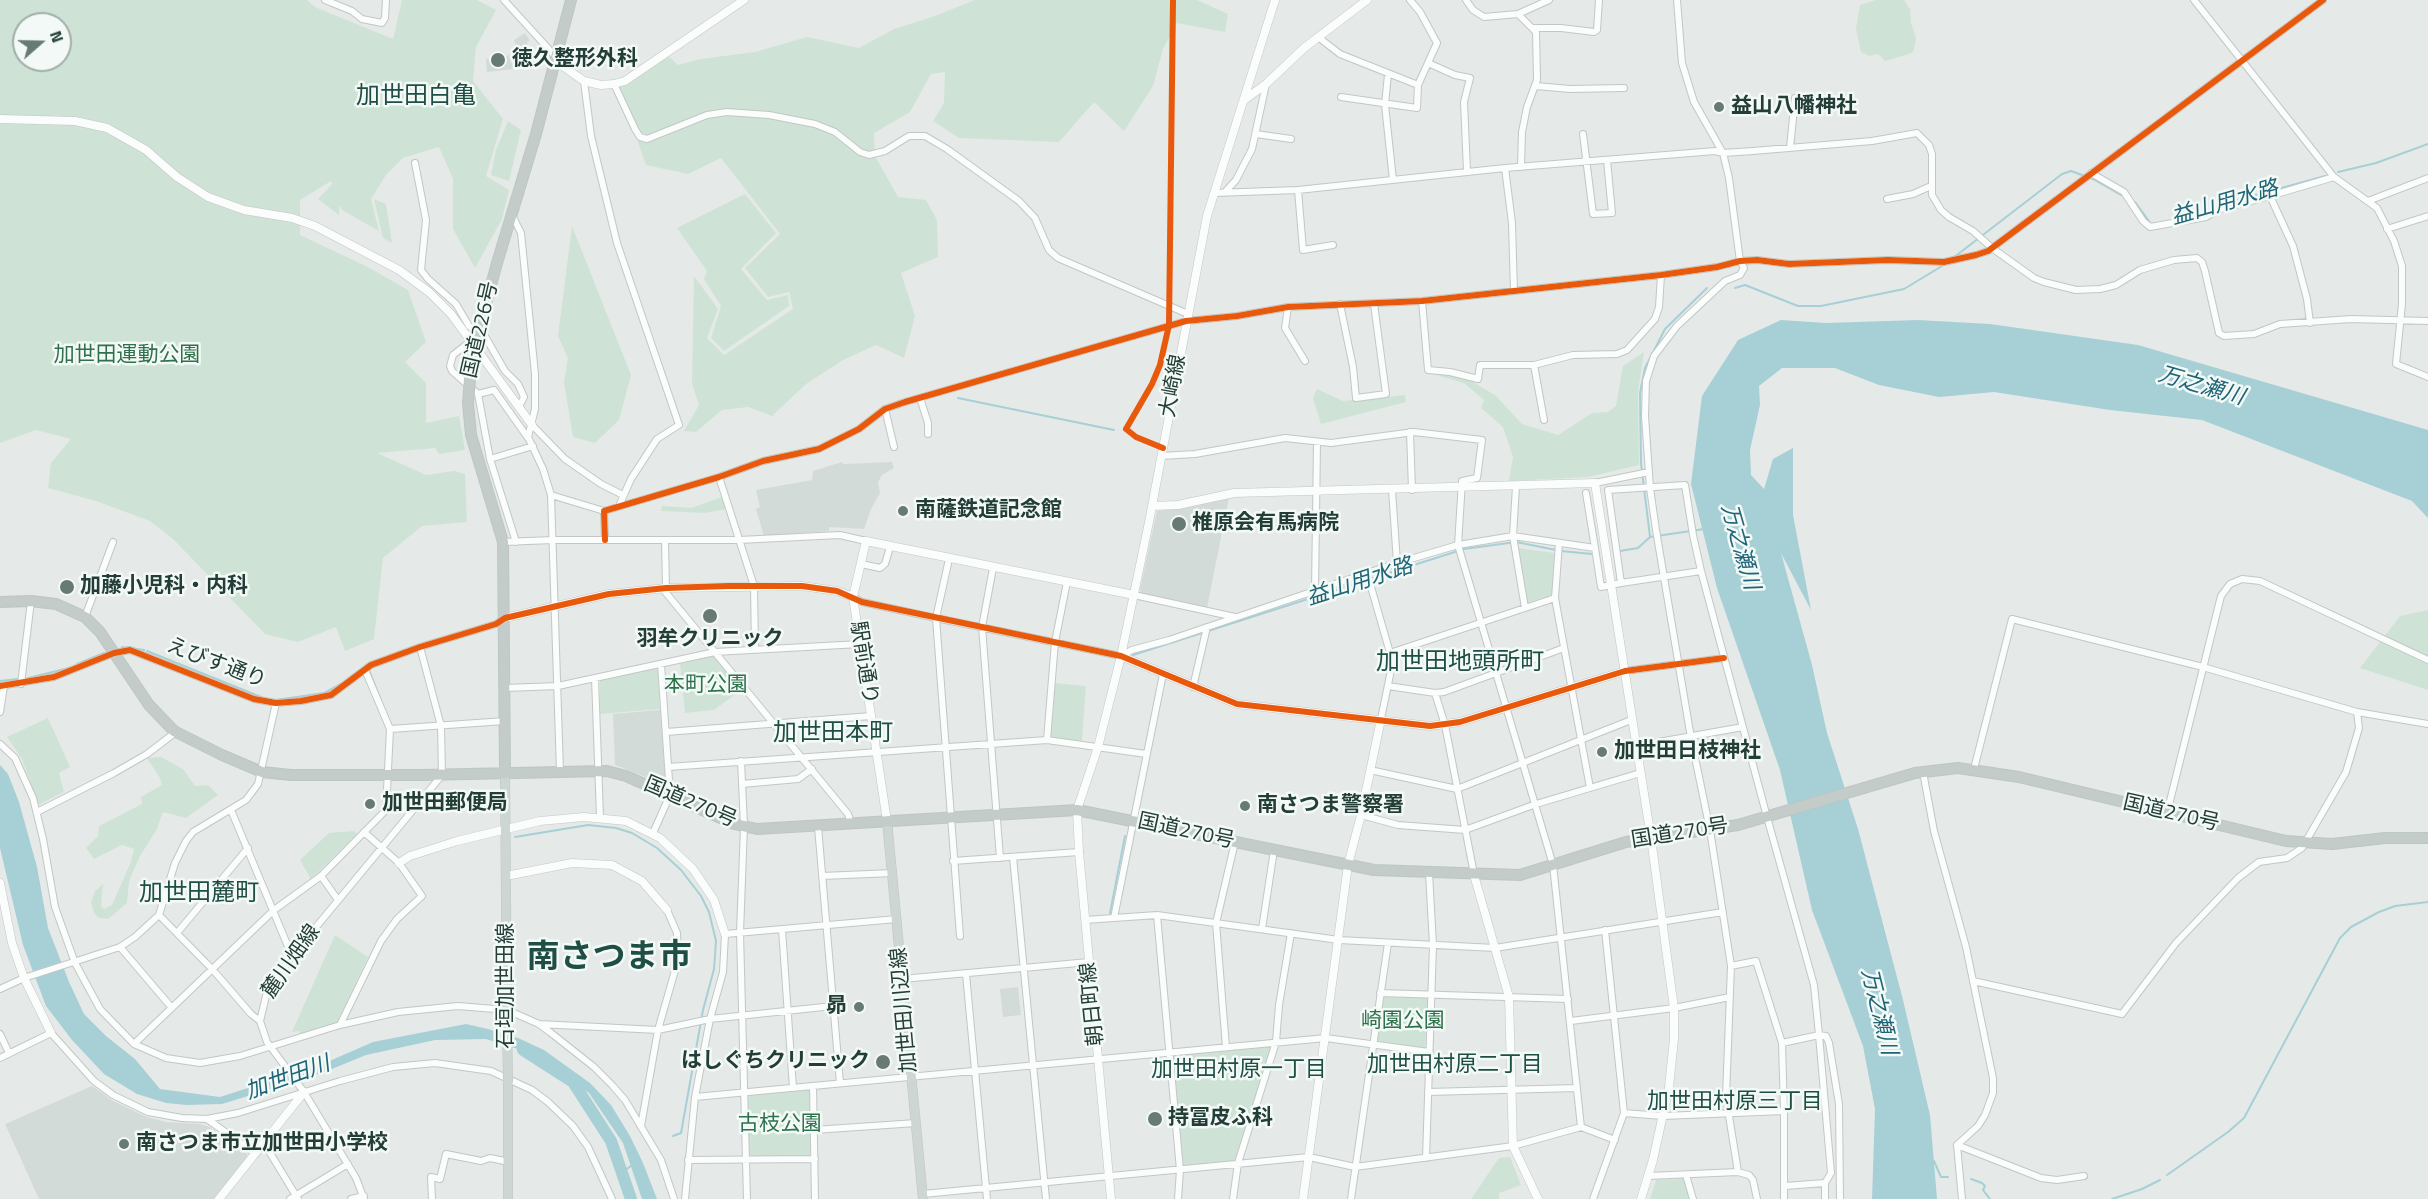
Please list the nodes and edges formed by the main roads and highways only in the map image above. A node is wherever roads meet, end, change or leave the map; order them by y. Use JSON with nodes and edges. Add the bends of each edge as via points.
{"nodes":[{"id":1,"x":571,"y":0,"type":"edge"},
{"id":2,"x":0,"y":602,"type":"edge"},
{"id":3,"x":505,"y":773,"type":"junction"},
{"id":4,"x":887,"y":821,"type":"junction"},
{"id":5,"x":2428,"y":838,"type":"edge"},
{"id":6,"x":923,"y":1196,"type":"edge"},
{"id":7,"x":508,"y":1199,"type":"edge"}],
"edges":[{"from":1,"to":3,"type":"highway","name":"国道226号","bridge":true,"via":[[472,356],[468,403],[471,435],[503,542]]},
{"from":2,"to":3,"type":"highway","name":"国道270号","via":[[56,604],[86,617],[149,705],[174,731],[262,772]]},
{"from":3,"to":4,"type":"highway","name":"国道270号","via":[[619,773],[744,826],[770,829]]},
{"from":3,"to":7,"type":"main road","name":"石垣加世田線","bridge":true},
{"from":4,"to":5,"type":"highway","name":"国道270号","via":[[1077,810],[1374,870],[1520,875],[1626,842],[1769,817],[1919,772],[1974,769],[2286,841],[2332,844]]},
{"from":4,"to":6,"type":"main road","name":"加世田川辺線"}]}
